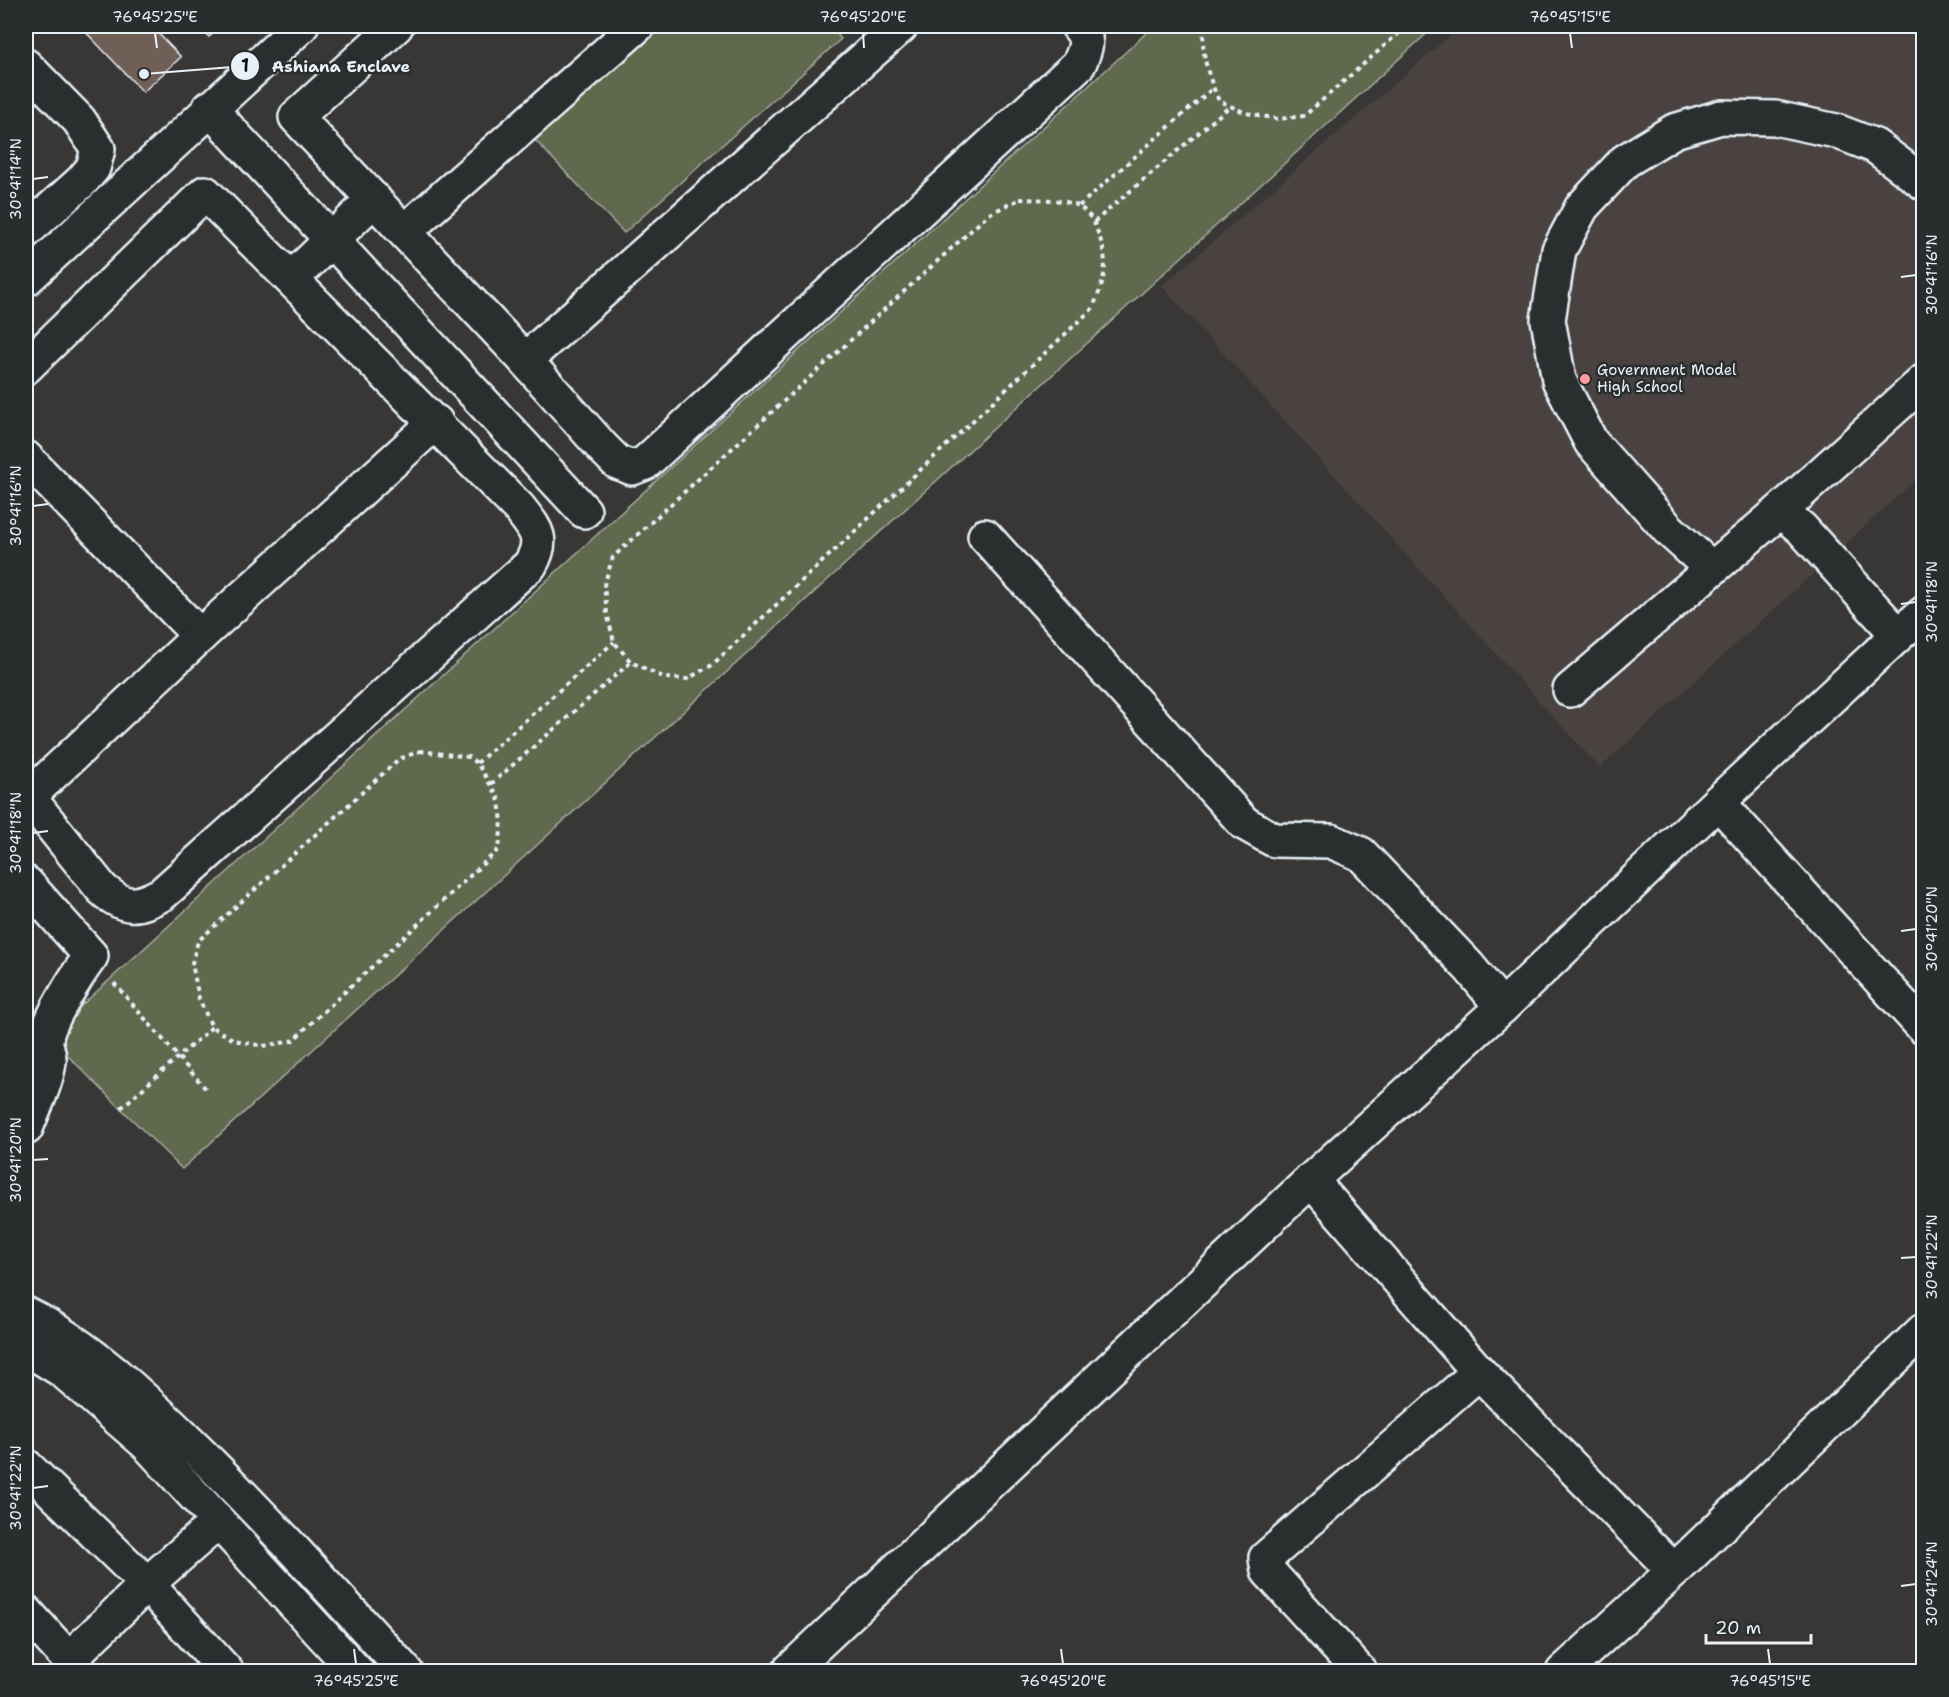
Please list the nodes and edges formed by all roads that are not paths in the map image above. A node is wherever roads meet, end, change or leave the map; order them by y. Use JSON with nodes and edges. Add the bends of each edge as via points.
{"nodes":[{"id":1,"x":301,"y":26,"type":"edge"},
{"id":2,"x":396,"y":26,"type":"edge"},
{"id":3,"x":637,"y":26,"type":"edge"},
{"id":4,"x":901,"y":26,"type":"edge"},
{"id":5,"x":1078,"y":26,"type":"edge"},
{"id":6,"x":26,"y":66,"type":"edge"},
{"id":7,"x":209,"y":108,"type":"junction"},
{"id":8,"x":1923,"y":183,"type":"edge"},
{"id":9,"x":374,"y":199,"type":"junction"},
{"id":10,"x":26,"y":231,"type":"edge"},
{"id":11,"x":405,"y":231,"type":"junction"},
{"id":12,"x":331,"y":239,"type":"junction"},
{"id":13,"x":26,"y":279,"type":"edge"},
{"id":14,"x":291,"y":279,"type":"junction"},
{"id":15,"x":525,"y":360,"type":"junction"},
{"id":16,"x":26,"y":367,"type":"edge"},
{"id":17,"x":1923,"y":381,"type":"edge"},
{"id":18,"x":436,"y":422,"type":"junction"},
{"id":19,"x":26,"y":458,"type":"edge"},
{"id":20,"x":584,"y":511,"type":"dead end"},
{"id":21,"x":1780,"y":511,"type":"junction"},
{"id":22,"x":985,"y":536,"type":"dead end"},
{"id":23,"x":1712,"y":569,"type":"junction"},
{"id":24,"x":1923,"y":613,"type":"edge"},
{"id":25,"x":1898,"y":635,"type":"junction"},
{"id":26,"x":200,"y":636,"type":"junction"},
{"id":27,"x":1570,"y":690,"type":"dead end"},
{"id":28,"x":27,"y":795,"type":"edge"},
{"id":29,"x":1718,"y":802,"type":"junction"},
{"id":30,"x":26,"y":883,"type":"edge"},
{"id":31,"x":1502,"y":1007,"type":"junction"},
{"id":32,"x":1923,"y":1028,"type":"edge"},
{"id":33,"x":26,"y":1128,"type":"edge"},
{"id":34,"x":1311,"y":1180,"type":"junction"},
{"id":35,"x":26,"y":1314,"type":"edge"},
{"id":36,"x":1923,"y":1330,"type":"edge"},
{"id":37,"x":26,"y":1348,"type":"edge"},
{"id":38,"x":1479,"y":1372,"type":"junction"},
{"id":39,"x":26,"y":1466,"type":"edge"},
{"id":40,"x":218,"y":1522,"type":"junction"},
{"id":41,"x":1674,"y":1570,"type":"junction"},
{"id":42,"x":147,"y":1584,"type":"junction"},
{"id":43,"x":26,"y":1612,"type":"edge"},
{"id":44,"x":74,"y":1665,"type":"edge"},
{"id":45,"x":227,"y":1671,"type":"edge"},
{"id":46,"x":357,"y":1671,"type":"edge"},
{"id":47,"x":406,"y":1671,"type":"edge"},
{"id":48,"x":788,"y":1671,"type":"edge"},
{"id":49,"x":1360,"y":1671,"type":"edge"},
{"id":50,"x":1563,"y":1671,"type":"edge"}],
"edges":[{"from":1,"to":7,"type":"street"},
{"from":2,"to":9,"type":"street","via":[[296,117]]},
{"from":3,"to":11,"type":"street"},
{"from":4,"to":15,"type":"street"},
{"from":5,"to":15,"type":"street","via":[[1087,47],[1079,64],[645,463],[632,468],[617,462]]},
{"from":6,"to":10,"type":"street","via":[[79,120],[98,149],[93,168],[81,182]]},
{"from":7,"to":12,"type":"street"},
{"from":7,"to":13,"type":"street"},
{"from":8,"to":23,"type":"street","via":[[1875,146],[1836,131],[1775,118],[1721,117],[1674,131],[1625,161],[1582,207],[1559,250],[1548,320],[1559,380],[1591,442],[1668,529]]},
{"from":9,"to":11,"type":"street"},
{"from":9,"to":12,"type":"street"},
{"from":11,"to":15,"type":"street"},
{"from":12,"to":14,"type":"street"},
{"from":12,"to":20,"type":"street"},
{"from":14,"to":16,"type":"street","via":[[206,193]]},
{"from":14,"to":18,"type":"street"},
{"from":17,"to":21,"type":"street"},
{"from":18,"to":26,"type":"street"},
{"from":18,"to":28,"type":"street","via":[[537,532],[537,554],[530,565],[162,894],[142,904],[127,904],[102,889]]},
{"from":19,"to":26,"type":"street"},
{"from":21,"to":23,"type":"street"},
{"from":21,"to":25,"type":"street","via":[[1801,528]]},
{"from":22,"to":31,"type":"street","via":[[1244,823],[1274,840],[1331,841],[1361,854]]},
{"from":23,"to":27,"type":"street"},
{"from":24,"to":25,"type":"street"},
{"from":25,"to":29,"type":"street"},
{"from":26,"to":28,"type":"street"},
{"from":29,"to":31,"type":"street"},
{"from":29,"to":32,"type":"street"},
{"from":30,"to":33,"type":"street","via":[[91,956],[50,1026],[46,1076]]},
{"from":31,"to":34,"type":"street"},
{"from":34,"to":38,"type":"street"},
{"from":34,"to":48,"type":"street"},
{"from":35,"to":47,"type":"street","via":[[100,1362],[156,1409]]},
{"from":36,"to":41,"type":"street"},
{"from":37,"to":40,"type":"street","via":[[63,1371],[147,1444]]},
{"from":38,"to":41,"type":"street"},
{"from":38,"to":49,"type":"street","via":[[1266,1558],[1268,1571]]},
{"from":39,"to":42,"type":"street"},
{"from":40,"to":42,"type":"street"},
{"from":40,"to":46,"type":"street"},
{"from":41,"to":50,"type":"street"},
{"from":42,"to":44,"type":"street"},
{"from":42,"to":45,"type":"street"},
{"from":43,"to":44,"type":"street"}]}
